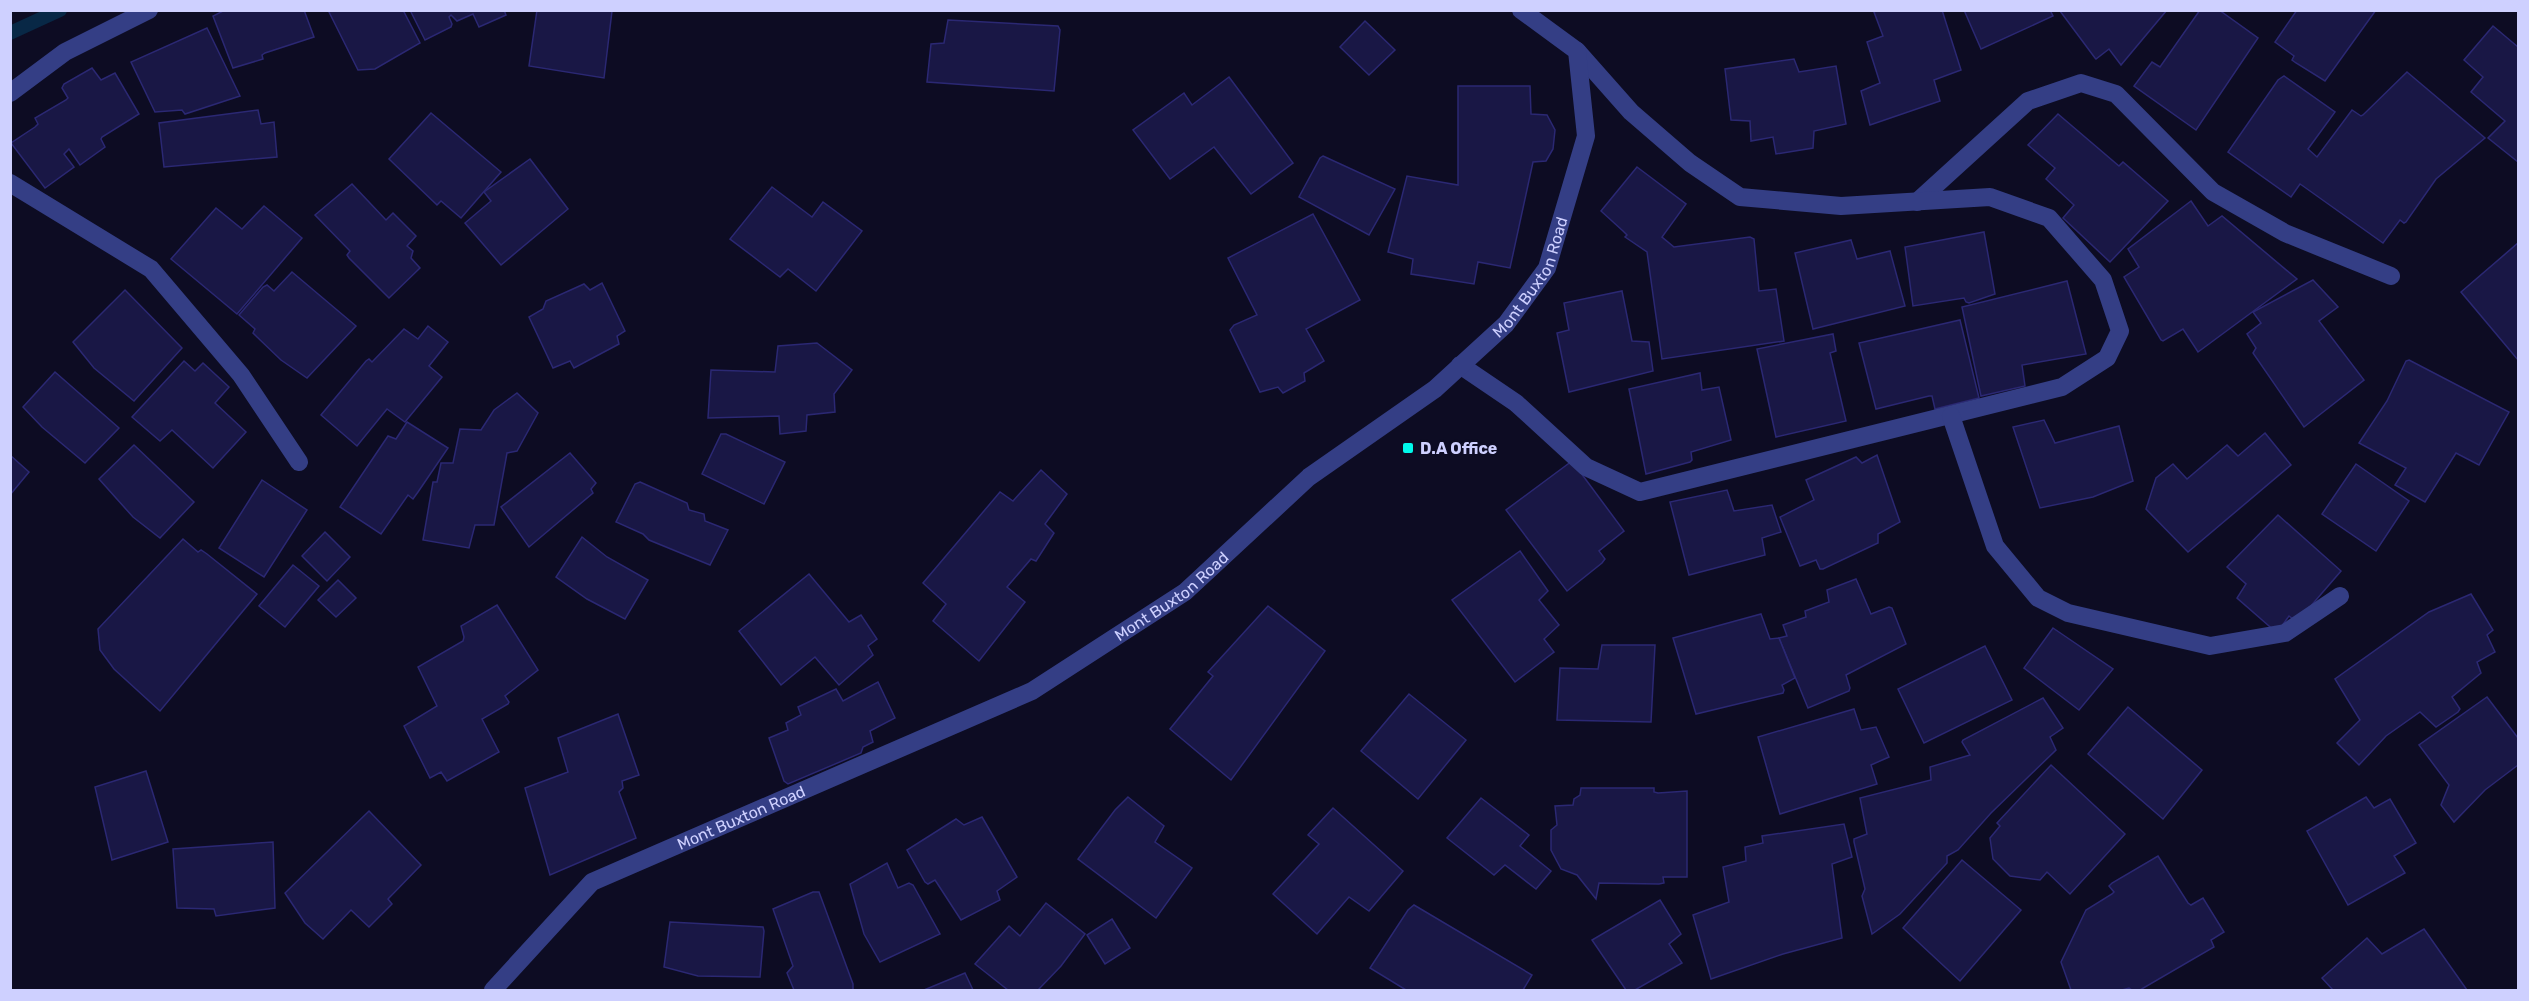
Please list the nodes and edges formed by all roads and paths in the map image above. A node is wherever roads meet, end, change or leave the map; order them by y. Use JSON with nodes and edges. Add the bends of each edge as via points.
{"nodes":[{"id":1,"x":1521,"y":10,"type":"edge"},
{"id":2,"x":144,"y":11,"type":"edge"},
{"id":3,"x":1577,"y":51,"type":"junction"},
{"id":4,"x":10,"y":93,"type":"edge"},
{"id":5,"x":10,"y":183,"type":"edge"},
{"id":6,"x":1917,"y":202,"type":"junction"},
{"id":7,"x":2391,"y":276,"type":"dead end"},
{"id":8,"x":1460,"y":365,"type":"junction"},
{"id":9,"x":1951,"y":416,"type":"junction"},
{"id":10,"x":299,"y":462,"type":"dead end"},
{"id":11,"x":2340,"y":596,"type":"dead end"},
{"id":12,"x":493,"y":990,"type":"edge"}],
"edges":[{"from":1,"to":3,"type":"street"},
{"from":2,"to":4,"type":"street","via":[[65,52]]},
{"from":3,"to":6,"type":"street","via":[[1631,112],[1690,163],[1740,197],[1841,206]]},
{"from":3,"to":8,"type":"street","name":"Mont Buxton Road","via":[[1586,136],[1547,268],[1506,324]]},
{"from":5,"to":10,"type":"street","via":[[151,269],[241,375]]},
{"from":6,"to":7,"type":"street","via":[[2028,101],[2080,83],[2116,94],[2213,192],[2285,233]]},
{"from":6,"to":9,"type":"street","via":[[1990,197],[2049,218],[2103,280],[2120,331],[2107,358],[2062,387]]},
{"from":8,"to":9,"type":"street","via":[[1516,403],[1586,467],[1640,492]]},
{"from":8,"to":12,"type":"street","name":"Mont Buxton Road","via":[[1435,389],[1309,477],[1185,592],[1041,684],[592,882]]},
{"from":9,"to":11,"type":"street","via":[[1995,546],[2038,598],[2068,613],[2210,646],[2285,633]]}]}
